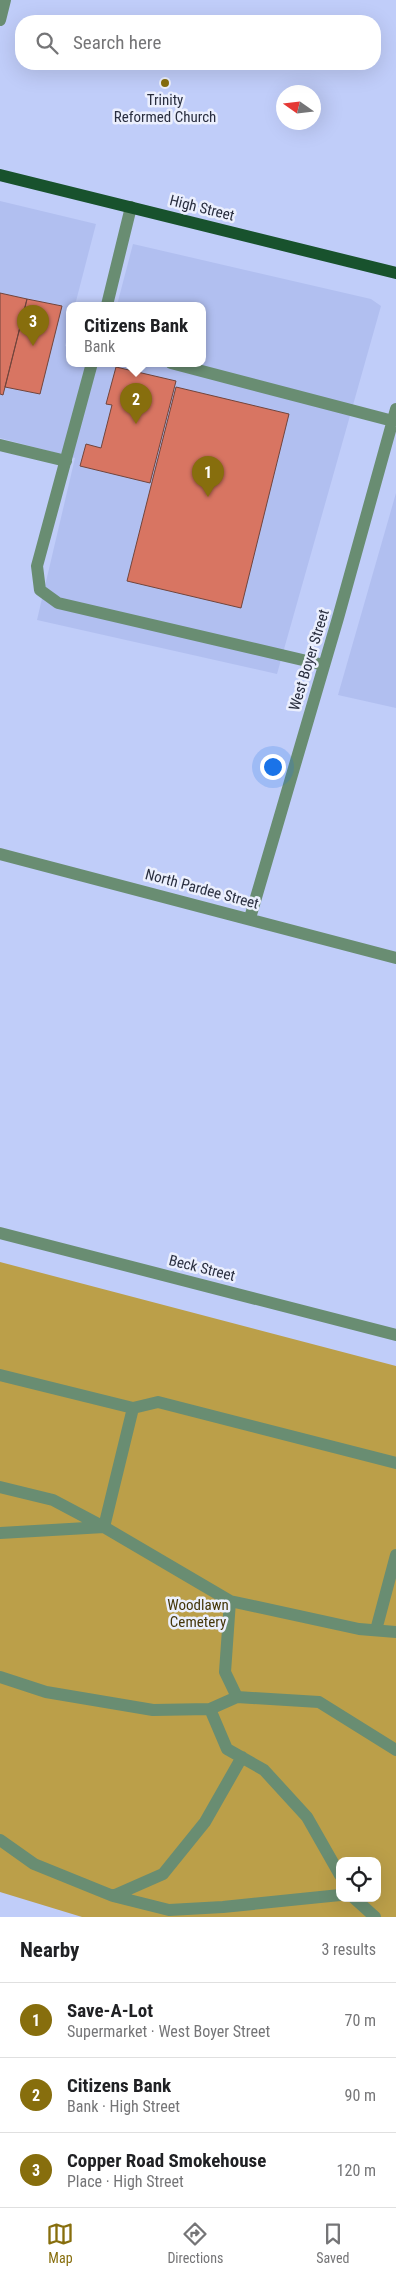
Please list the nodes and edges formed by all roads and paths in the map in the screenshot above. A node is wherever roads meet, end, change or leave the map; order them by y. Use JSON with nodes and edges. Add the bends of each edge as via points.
{"nodes":[{"id":1,"x":5,"y":0,"type":"edge"},
{"id":2,"x":0,"y":20,"type":"edge"},
{"id":3,"x":0,"y":175,"type":"edge"},
{"id":4,"x":131,"y":207,"type":"junction"},
{"id":5,"x":396,"y":272,"type":"edge"},
{"id":6,"x":108,"y":302,"type":"edge"},
{"id":7,"x":91,"y":367,"type":"edge"},
{"id":8,"x":188,"y":367,"type":"edge"},
{"id":9,"x":394,"y":415,"type":"edge"},
{"id":10,"x":0,"y":445,"type":"edge"},
{"id":11,"x":66,"y":461,"type":"junction"},
{"id":12,"x":324,"y":664,"type":"junction"},
{"id":13,"x":0,"y":854,"type":"edge"},
{"id":14,"x":250,"y":918,"type":"junction"},
{"id":15,"x":396,"y":958,"type":"edge"},
{"id":16,"x":0,"y":1233,"type":"edge"},
{"id":17,"x":396,"y":1335,"type":"edge"},
{"id":18,"x":0,"y":1375,"type":"edge"},
{"id":19,"x":134,"y":1408,"type":"junction"},
{"id":20,"x":396,"y":1463,"type":"edge"},
{"id":21,"x":0,"y":1487,"type":"edge"},
{"id":22,"x":104,"y":1526,"type":"junction"},
{"id":23,"x":0,"y":1533,"type":"edge"},
{"id":24,"x":396,"y":1555,"type":"edge"},
{"id":25,"x":230,"y":1601,"type":"junction"},
{"id":26,"x":376,"y":1630,"type":"junction"},
{"id":27,"x":396,"y":1632,"type":"edge"},
{"id":28,"x":0,"y":1677,"type":"edge"},
{"id":29,"x":237,"y":1696,"type":"junction"},
{"id":30,"x":210,"y":1709,"type":"junction"},
{"id":31,"x":396,"y":1750,"type":"edge"},
{"id":32,"x":242,"y":1757,"type":"junction"},
{"id":33,"x":0,"y":1840,"type":"edge"},
{"id":34,"x":336,"y":1868,"type":"edge"},
{"id":35,"x":336,"y":1895,"type":"edge"},
{"id":36,"x":113,"y":1896,"type":"junction"},
{"id":37,"x":358,"y":1902,"type":"edge"},
{"id":38,"x":375,"y":1917,"type":"edge"}],
"edges":[{"from":1,"to":2,"type":"street"},
{"from":3,"to":4,"type":"main road","name":"High Street"},
{"from":4,"to":5,"type":"main road","name":"High Street"},
{"from":4,"to":6,"type":"street"},
{"from":7,"to":11,"type":"street"},
{"from":8,"to":9,"type":"street"},
{"from":9,"to":12,"type":"street","name":"West Boyer Street"},
{"from":10,"to":11,"type":"street"},
{"from":11,"to":12,"type":"street","via":[[37,566],[40,590],[58,603]]},
{"from":12,"to":14,"type":"street","name":"West Boyer Street"},
{"from":13,"to":14,"type":"street","name":"North Pardee Street"},
{"from":14,"to":15,"type":"street","name":"North Pardee Street"},
{"from":16,"to":17,"type":"street","name":"Beck Street"},
{"from":18,"to":19,"type":"street"},
{"from":19,"to":20,"type":"street","via":[[158,1402]]},
{"from":19,"to":22,"type":"street"},
{"from":21,"to":22,"type":"street","via":[[53,1500]]},
{"from":22,"to":23,"type":"street"},
{"from":22,"to":25,"type":"street"},
{"from":24,"to":26,"type":"street"},
{"from":25,"to":26,"type":"street"},
{"from":25,"to":29,"type":"street","via":[[225,1672]]},
{"from":26,"to":27,"type":"street"},
{"from":28,"to":30,"type":"street","via":[[46,1692],[153,1710]]},
{"from":29,"to":30,"type":"street"},
{"from":29,"to":31,"type":"street","via":[[319,1702]]},
{"from":30,"to":32,"type":"street","via":[[227,1749]]},
{"from":32,"to":34,"type":"street","via":[[264,1770],[307,1816]]},
{"from":32,"to":36,"type":"street","via":[[205,1822],[163,1874]]},
{"from":33,"to":36,"type":"street","via":[[34,1864]]},
{"from":35,"to":36,"type":"street","via":[[169,1910]]},
{"from":37,"to":38,"type":"street"}]}
